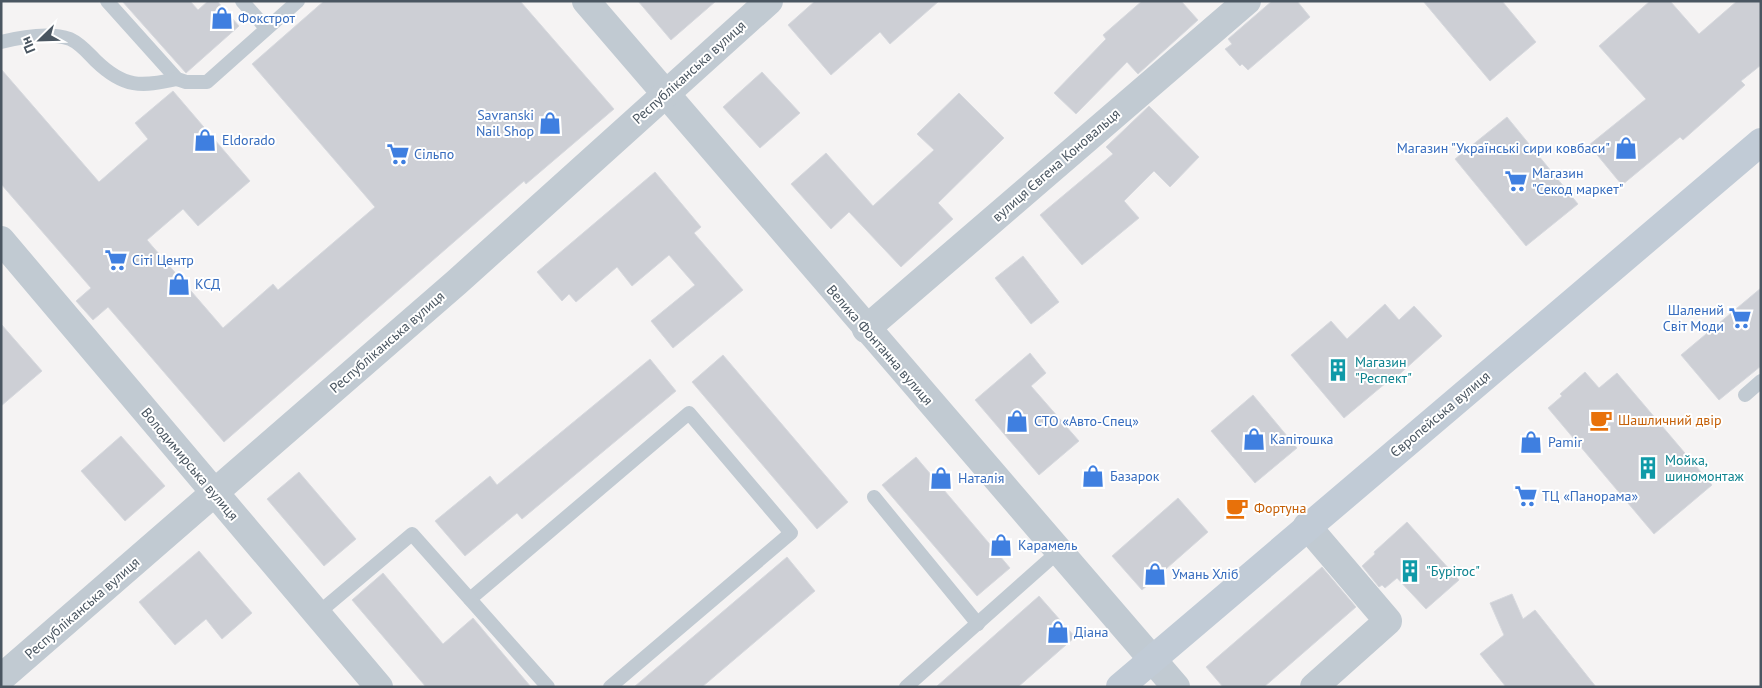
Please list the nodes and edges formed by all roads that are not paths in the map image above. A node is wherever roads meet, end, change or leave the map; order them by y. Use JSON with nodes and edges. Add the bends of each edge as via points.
{"nodes":[{"id":1,"x":107,"y":1,"type":"edge"},
{"id":2,"x":242,"y":1,"type":"edge"},
{"id":3,"x":298,"y":1,"type":"edge"},
{"id":4,"x":586,"y":1,"type":"edge"},
{"id":5,"x":769,"y":1,"type":"edge"},
{"id":6,"x":1246,"y":1,"type":"edge"},
{"id":7,"x":266,"y":28,"type":"junction"},
{"id":8,"x":1,"y":42,"type":"edge"},
{"id":9,"x":177,"y":79,"type":"junction"},
{"id":10,"x":666,"y":93,"type":"junction"},
{"id":11,"x":1761,"y":142,"type":"edge"},
{"id":12,"x":1,"y":240,"type":"edge"},
{"id":13,"x":866,"y":329,"type":"junction"},
{"id":14,"x":1761,"y":381,"type":"edge"},
{"id":15,"x":1745,"y":395,"type":"dead end"},
{"id":16,"x":214,"y":492,"type":"junction"},
{"id":17,"x":874,"y":497,"type":"dead end"},
{"id":18,"x":1307,"y":526,"type":"junction"},
{"id":19,"x":1059,"y":551,"type":"junction"},
{"id":20,"x":470,"y":600,"type":"junction"},
{"id":21,"x":317,"y":614,"type":"junction"},
{"id":22,"x":978,"y":624,"type":"junction"},
{"id":23,"x":1152,"y":659,"type":"junction"},
{"id":24,"x":1,"y":678,"type":"edge"},
{"id":25,"x":379,"y":687,"type":"edge"},
{"id":26,"x":548,"y":687,"type":"edge"},
{"id":27,"x":610,"y":687,"type":"edge"},
{"id":28,"x":906,"y":687,"type":"edge"},
{"id":29,"x":1120,"y":687,"type":"edge"},
{"id":30,"x":1176,"y":687,"type":"edge"},
{"id":31,"x":1314,"y":687,"type":"edge"}],
"edges":[{"from":1,"to":9,"type":"lane"},
{"from":2,"to":7,"type":"lane"},
{"from":3,"to":7,"type":"lane"},
{"from":4,"to":10,"type":"street","name":"Велика Фонтанна вулиця"},
{"from":5,"to":10,"type":"street","name":"Республіканська вулиця"},
{"from":6,"to":13,"type":"street","name":"вулиця Євгена Коновальця"},
{"from":7,"to":9,"type":"lane","via":[[207,82]]},
{"from":8,"to":9,"type":"lane","via":[[44,36],[64,37],[84,47],[116,78],[152,85]]},
{"from":10,"to":13,"type":"street","name":"Велика Фонтанна вулиця"},
{"from":10,"to":16,"type":"street","name":"Республіканська вулиця","via":[[456,282]]},
{"from":11,"to":18,"type":"main road","name":"Європейська вулиця"},
{"from":12,"to":16,"type":"street","name":"Володимирська вулиця"},
{"from":13,"to":19,"type":"street","name":"Велика Фонтанна вулиця"},
{"from":14,"to":15,"type":"lane"},
{"from":16,"to":21,"type":"street","name":"Володимирська вулиця"},
{"from":16,"to":24,"type":"street","name":"Республіканська вулиця"},
{"from":17,"to":22,"type":"lane"},
{"from":18,"to":23,"type":"main road","name":"Європейська вулиця"},
{"from":18,"to":31,"type":"street","via":[[1388,622]]},
{"from":19,"to":22,"type":"lane"},
{"from":19,"to":23,"type":"street","name":"Велика Фонтанна вулиця"},
{"from":20,"to":21,"type":"lane","via":[[412,534]]},
{"from":20,"to":26,"type":"lane"},
{"from":20,"to":27,"type":"lane","via":[[689,413],[790,533]]},
{"from":21,"to":25,"type":"street","name":"Володимирська вулиця"},
{"from":22,"to":28,"type":"lane"},
{"from":23,"to":29,"type":"main road","name":"Європейська вулиця"},
{"from":23,"to":30,"type":"street","name":"Велика Фонтанна вулиця"}]}
